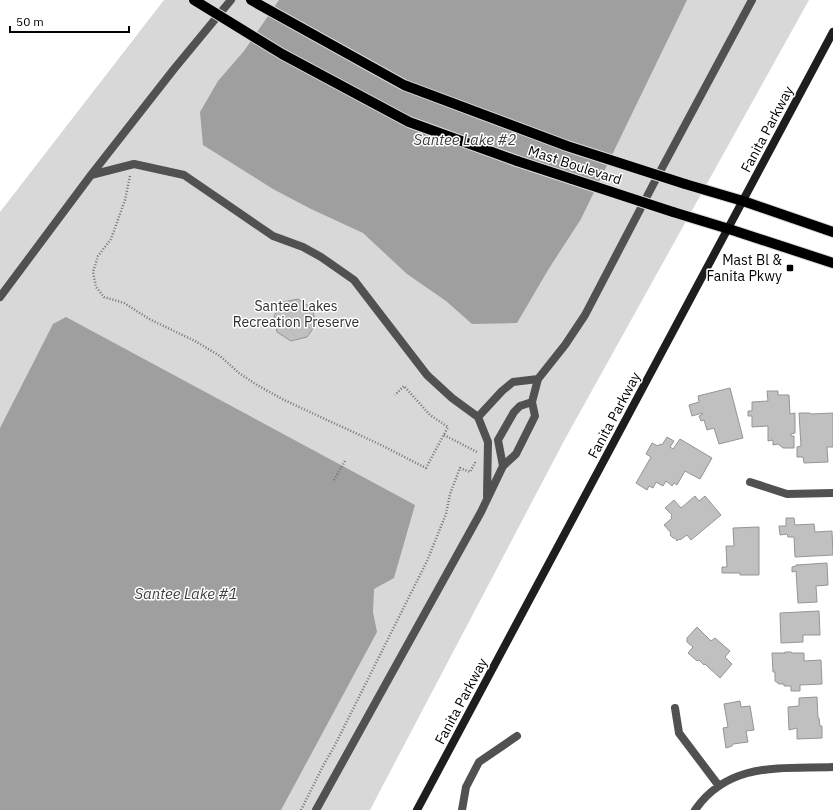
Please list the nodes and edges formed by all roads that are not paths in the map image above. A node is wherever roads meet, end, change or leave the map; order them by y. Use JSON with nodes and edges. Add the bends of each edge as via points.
{"nodes":[{"id":1,"x":194,"y":0,"type":"edge"},
{"id":2,"x":232,"y":0,"type":"edge"},
{"id":3,"x":251,"y":0,"type":"edge"},
{"id":4,"x":752,"y":0,"type":"edge"},
{"id":5,"x":833,"y":32,"type":"edge"},
{"id":6,"x":91,"y":175,"type":"junction"},
{"id":7,"x":743,"y":201,"type":"junction"},
{"id":8,"x":729,"y":229,"type":"junction"},
{"id":9,"x":833,"y":232,"type":"edge"},
{"id":10,"x":833,"y":263,"type":"edge"},
{"id":11,"x":0,"y":297,"type":"edge"},
{"id":12,"x":538,"y":379,"type":"junction"},
{"id":13,"x":532,"y":402,"type":"junction"},
{"id":14,"x":478,"y":417,"type":"junction"},
{"id":15,"x":503,"y":466,"type":"junction"},
{"id":16,"x":750,"y":482,"type":"dead end"},
{"id":17,"x":833,"y":493,"type":"edge"},
{"id":18,"x":487,"y":499,"type":"junction"},
{"id":19,"x":675,"y":708,"type":"dead end"},
{"id":20,"x":517,"y":736,"type":"dead end"},
{"id":21,"x":833,"y":767,"type":"edge"},
{"id":22,"x":719,"y":786,"type":"junction"},
{"id":23,"x":316,"y":810,"type":"edge"},
{"id":24,"x":417,"y":810,"type":"edge"},
{"id":25,"x":462,"y":810,"type":"edge"},
{"id":26,"x":695,"y":810,"type":"edge"}],
"edges":[{"from":1,"to":8,"type":"main road","name":"Mast Boulevard","bridge":true,"via":[[282,54],[409,122],[532,166]]},
{"from":2,"to":6,"type":"street"},
{"from":3,"to":7,"type":"main road","name":"Mast Boulevard","bridge":true,"via":[[404,85],[567,146]]},
{"from":4,"to":12,"type":"street","via":[[585,315]]},
{"from":5,"to":7,"type":"street","name":"Fanita Parkway"},
{"from":6,"to":11,"type":"street"},
{"from":6,"to":14,"type":"street","via":[[134,164],[184,175],[273,236],[303,247],[320,257],[354,280],[427,375]]},
{"from":7,"to":8,"type":"street","name":"Fanita Parkway"},
{"from":7,"to":9,"type":"main road","name":"Mast Boulevard"},
{"from":8,"to":10,"type":"main road","name":"Mast Boulevard"},
{"from":8,"to":24,"type":"street","name":"Fanita Parkway"},
{"from":12,"to":13,"type":"street"},
{"from":12,"to":14,"type":"street","via":[[513,382]]},
{"from":13,"to":15,"type":"street","via":[[535,416],[516,454]]},
{"from":13,"to":15,"type":"street","via":[[520,406],[514,412],[498,440]]},
{"from":14,"to":18,"type":"street","via":[[488,442]]},
{"from":15,"to":18,"type":"street"},
{"from":16,"to":17,"type":"street","via":[[786,494]]},
{"from":18,"to":23,"type":"street"},
{"from":19,"to":22,"type":"street","via":[[679,733]]},
{"from":20,"to":25,"type":"street","via":[[479,762],[466,787]]},
{"from":21,"to":22,"type":"street","via":[[757,769],[731,778]]},
{"from":22,"to":26,"type":"street","via":[[708,794]]}]}
